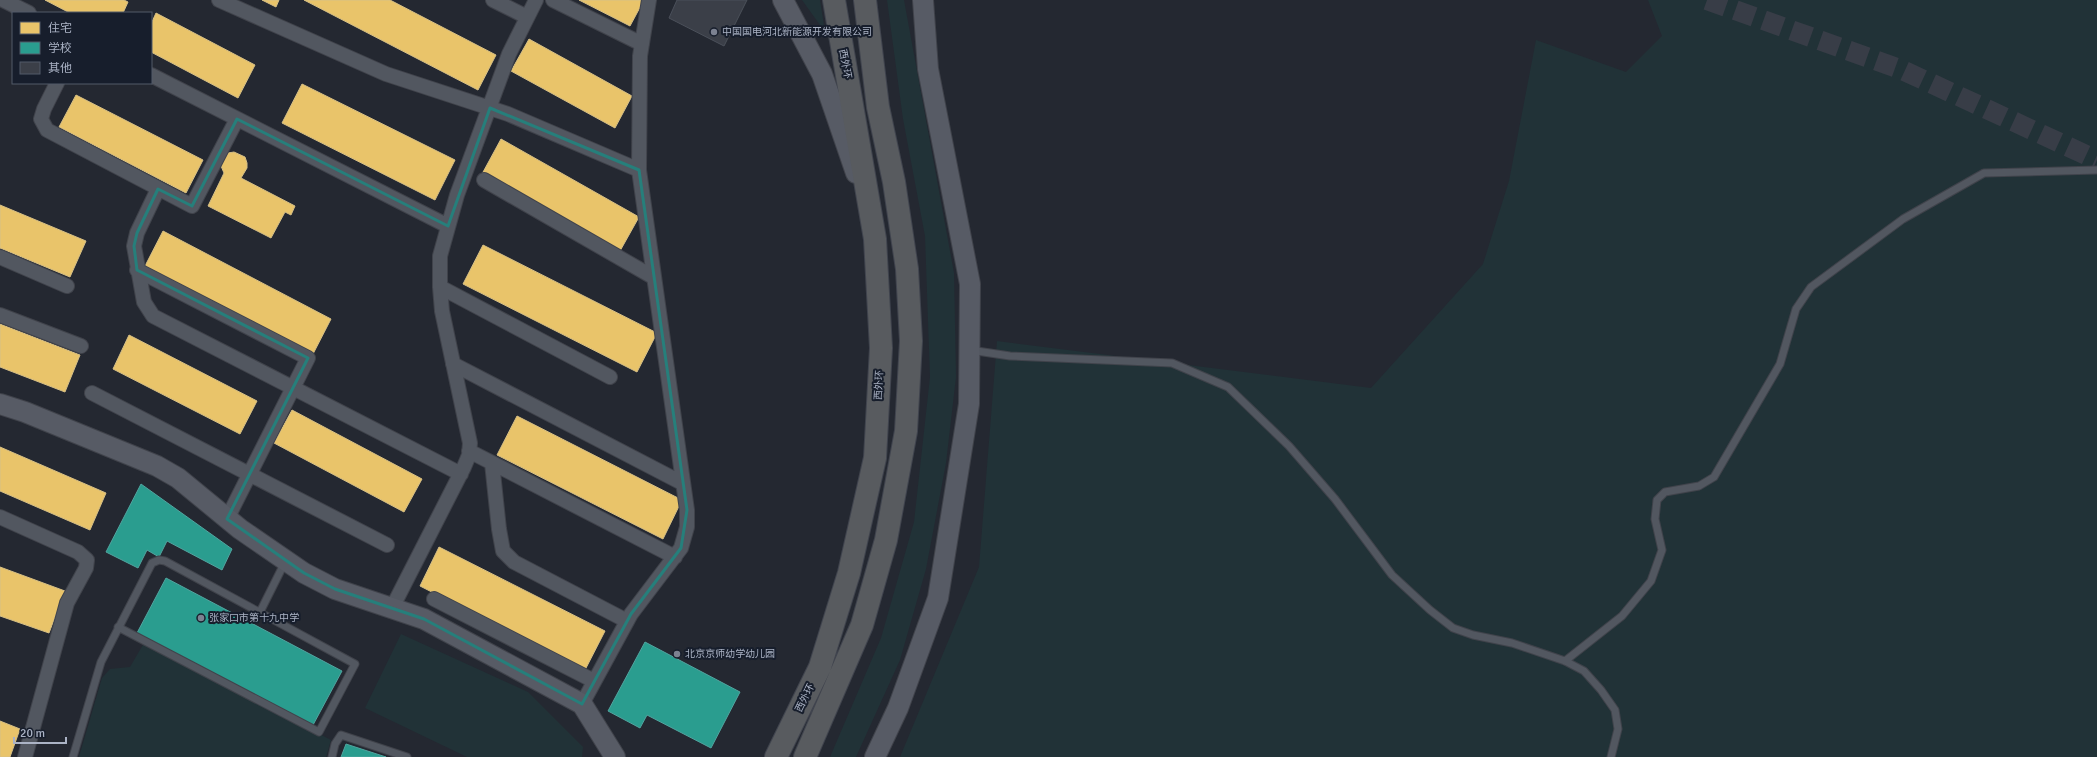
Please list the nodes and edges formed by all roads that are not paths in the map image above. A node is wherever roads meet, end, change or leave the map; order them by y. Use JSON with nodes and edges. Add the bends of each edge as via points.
{"nodes":[{"id":1,"x":3,"y":0,"type":"edge"},
{"id":2,"x":219,"y":0,"type":"edge"},
{"id":3,"x":493,"y":0,"type":"edge"},
{"id":4,"x":536,"y":0,"type":"edge"},
{"id":5,"x":553,"y":0,"type":"edge"},
{"id":6,"x":649,"y":0,"type":"edge"},
{"id":7,"x":783,"y":0,"type":"edge"},
{"id":8,"x":834,"y":0,"type":"edge"},
{"id":9,"x":865,"y":0,"type":"edge"},
{"id":10,"x":922,"y":0,"type":"edge"},
{"id":11,"x":27,"y":12,"type":"edge"},
{"id":12,"x":527,"y":17,"type":"junction"},
{"id":13,"x":642,"y":44,"type":"junction"},
{"id":14,"x":152,"y":76,"type":"edge"},
{"id":15,"x":56,"y":84,"type":"edge"},
{"id":16,"x":490,"y":108,"type":"junction"},
{"id":17,"x":237,"y":119,"type":"junction"},
{"id":18,"x":639,"y":170,"type":"junction"},
{"id":19,"x":2097,"y":170,"type":"edge"},
{"id":20,"x":484,"y":180,"type":"dead end"},
{"id":21,"x":158,"y":189,"type":"junction"},
{"id":22,"x":448,"y":226,"type":"junction"},
{"id":23,"x":876,"y":253,"type":"junction"},
{"id":24,"x":0,"y":258,"type":"edge"},
{"id":25,"x":137,"y":270,"type":"junction"},
{"id":26,"x":654,"y":277,"type":"junction"},
{"id":27,"x":67,"y":286,"type":"dead end"},
{"id":28,"x":440,"y":287,"type":"junction"},
{"id":29,"x":0,"y":315,"type":"edge"},
{"id":30,"x":81,"y":346,"type":"dead end"},
{"id":31,"x":970,"y":350,"type":"junction"},
{"id":32,"x":453,"y":364,"type":"junction"},
{"id":33,"x":610,"y":377,"type":"dead end"},
{"id":34,"x":292,"y":388,"type":"junction"},
{"id":35,"x":92,"y":393,"type":"dead end"},
{"id":36,"x":0,"y":404,"type":"edge"},
{"id":37,"x":469,"y":451,"type":"junction"},
{"id":38,"x":492,"y":463,"type":"junction"},
{"id":39,"x":249,"y":474,"type":"junction"},
{"id":40,"x":461,"y":474,"type":"junction"},
{"id":41,"x":682,"y":482,"type":"junction"},
{"id":42,"x":0,"y":517,"type":"edge"},
{"id":43,"x":227,"y":518,"type":"junction"},
{"id":44,"x":387,"y":545,"type":"dead end"},
{"id":45,"x":675,"y":557,"type":"junction"},
{"id":46,"x":286,"y":561,"type":"junction"},
{"id":47,"x":434,"y":599,"type":"dead end"},
{"id":48,"x":392,"y":608,"type":"junction"},
{"id":49,"x":260,"y":612,"type":"junction"},
{"id":50,"x":627,"y":621,"type":"junction"},
{"id":51,"x":118,"y":627,"type":"junction"},
{"id":52,"x":1565,"y":661,"type":"junction"},
{"id":53,"x":594,"y":681,"type":"junction"},
{"id":54,"x":582,"y":704,"type":"junction"},
{"id":55,"x":26,"y":757,"type":"edge"},
{"id":56,"x":73,"y":757,"type":"edge"},
{"id":57,"x":332,"y":757,"type":"edge"},
{"id":58,"x":406,"y":757,"type":"edge"},
{"id":59,"x":615,"y":757,"type":"edge"},
{"id":60,"x":776,"y":757,"type":"edge"},
{"id":61,"x":805,"y":757,"type":"edge"},
{"id":62,"x":875,"y":757,"type":"edge"},
{"id":63,"x":1611,"y":757,"type":"edge"}],
"edges":[{"from":1,"to":11,"type":"street"},
{"from":2,"to":16,"type":"street","via":[[386,74]]},
{"from":3,"to":12,"type":"street"},
{"from":4,"to":12,"type":"street"},
{"from":5,"to":13,"type":"street"},
{"from":6,"to":13,"type":"street"},
{"from":7,"to":23,"type":"main road","via":[[822,74],[854,163]]},
{"from":8,"to":23,"type":"highway","name":"西外环"},
{"from":9,"to":61,"type":"highway","via":[[878,107],[894,182],[907,269],[910,342],[906,431],[886,540],[862,625]]},
{"from":10,"to":31,"type":"main road","via":[[928,68],[970,284]]},
{"from":12,"to":16,"type":"street","via":[[509,54]]},
{"from":13,"to":18,"type":"street"},
{"from":14,"to":17,"type":"street"},
{"from":15,"to":21,"type":"street","via":[[44,109],[42,119],[47,130]]},
{"from":16,"to":18,"type":"street"},
{"from":16,"to":22,"type":"street"},
{"from":17,"to":21,"type":"street","via":[[192,206]]},
{"from":17,"to":22,"type":"street"},
{"from":18,"to":26,"type":"street"},
{"from":19,"to":52,"type":"lane","via":[[1984,173],[1903,220],[1811,287],[1796,309],[1780,364],[1714,477],[1699,486],[1665,492],[1657,500],[1655,519],[1662,550],[1651,581],[1622,616]]},
{"from":20,"to":26,"type":"street"},
{"from":21,"to":25,"type":"street","via":[[137,233],[134,246]]},
{"from":22,"to":28,"type":"street","via":[[440,256]]},
{"from":23,"to":60,"type":"highway","name":"西外环","via":[[881,348],[875,458],[849,573],[820,667]]},
{"from":24,"to":27,"type":"street"},
{"from":25,"to":34,"type":"street","via":[[144,302],[153,316]]},
{"from":25,"to":34,"type":"street","via":[[308,358]]},
{"from":26,"to":41,"type":"street"},
{"from":28,"to":32,"type":"street","via":[[442,311]]},
{"from":28,"to":33,"type":"street"},
{"from":29,"to":30,"type":"street"},
{"from":31,"to":52,"type":"lane","via":[[1010,356],[1172,363],[1228,387],[1289,446],[1335,499],[1392,575],[1430,610],[1453,628],[1512,643]]},
{"from":31,"to":62,"type":"main road","via":[[969,404],[938,598],[898,708]]},
{"from":32,"to":37,"type":"street","via":[[470,443]]},
{"from":32,"to":41,"type":"street"},
{"from":34,"to":39,"type":"street"},
{"from":34,"to":40,"type":"street"},
{"from":35,"to":39,"type":"street"},
{"from":36,"to":43,"type":"main road","via":[[157,466],[178,478]]},
{"from":37,"to":38,"type":"street"},
{"from":37,"to":40,"type":"street"},
{"from":38,"to":45,"type":"street"},
{"from":38,"to":50,"type":"street","via":[[498,529],[503,551],[514,562]]},
{"from":39,"to":43,"type":"street"},
{"from":39,"to":44,"type":"street"},
{"from":40,"to":48,"type":"street"},
{"from":41,"to":45,"type":"street","via":[[687,527],[682,548]]},
{"from":42,"to":55,"type":"street","via":[[78,552],[87,560],[86,568],[67,603]]},
{"from":43,"to":46,"type":"main road"},
{"from":45,"to":50,"type":"street"},
{"from":46,"to":48,"type":"main road","via":[[335,589]]},
{"from":46,"to":49,"type":"lane"},
{"from":47,"to":53,"type":"street"},
{"from":48,"to":54,"type":"main road","via":[[424,619]]},
{"from":49,"to":51,"type":"lane","via":[[159,560],[152,563]]},
{"from":49,"to":51,"type":"lane","via":[[355,664],[319,732]]},
{"from":50,"to":53,"type":"street"},
{"from":51,"to":56,"type":"lane","via":[[101,662]]},
{"from":52,"to":63,"type":"lane","via":[[1584,672],[1615,710],[1618,730]]},
{"from":53,"to":54,"type":"street"},
{"from":54,"to":59,"type":"main road"},
{"from":57,"to":58,"type":"lane","via":[[335,744],[341,735]]}]}
